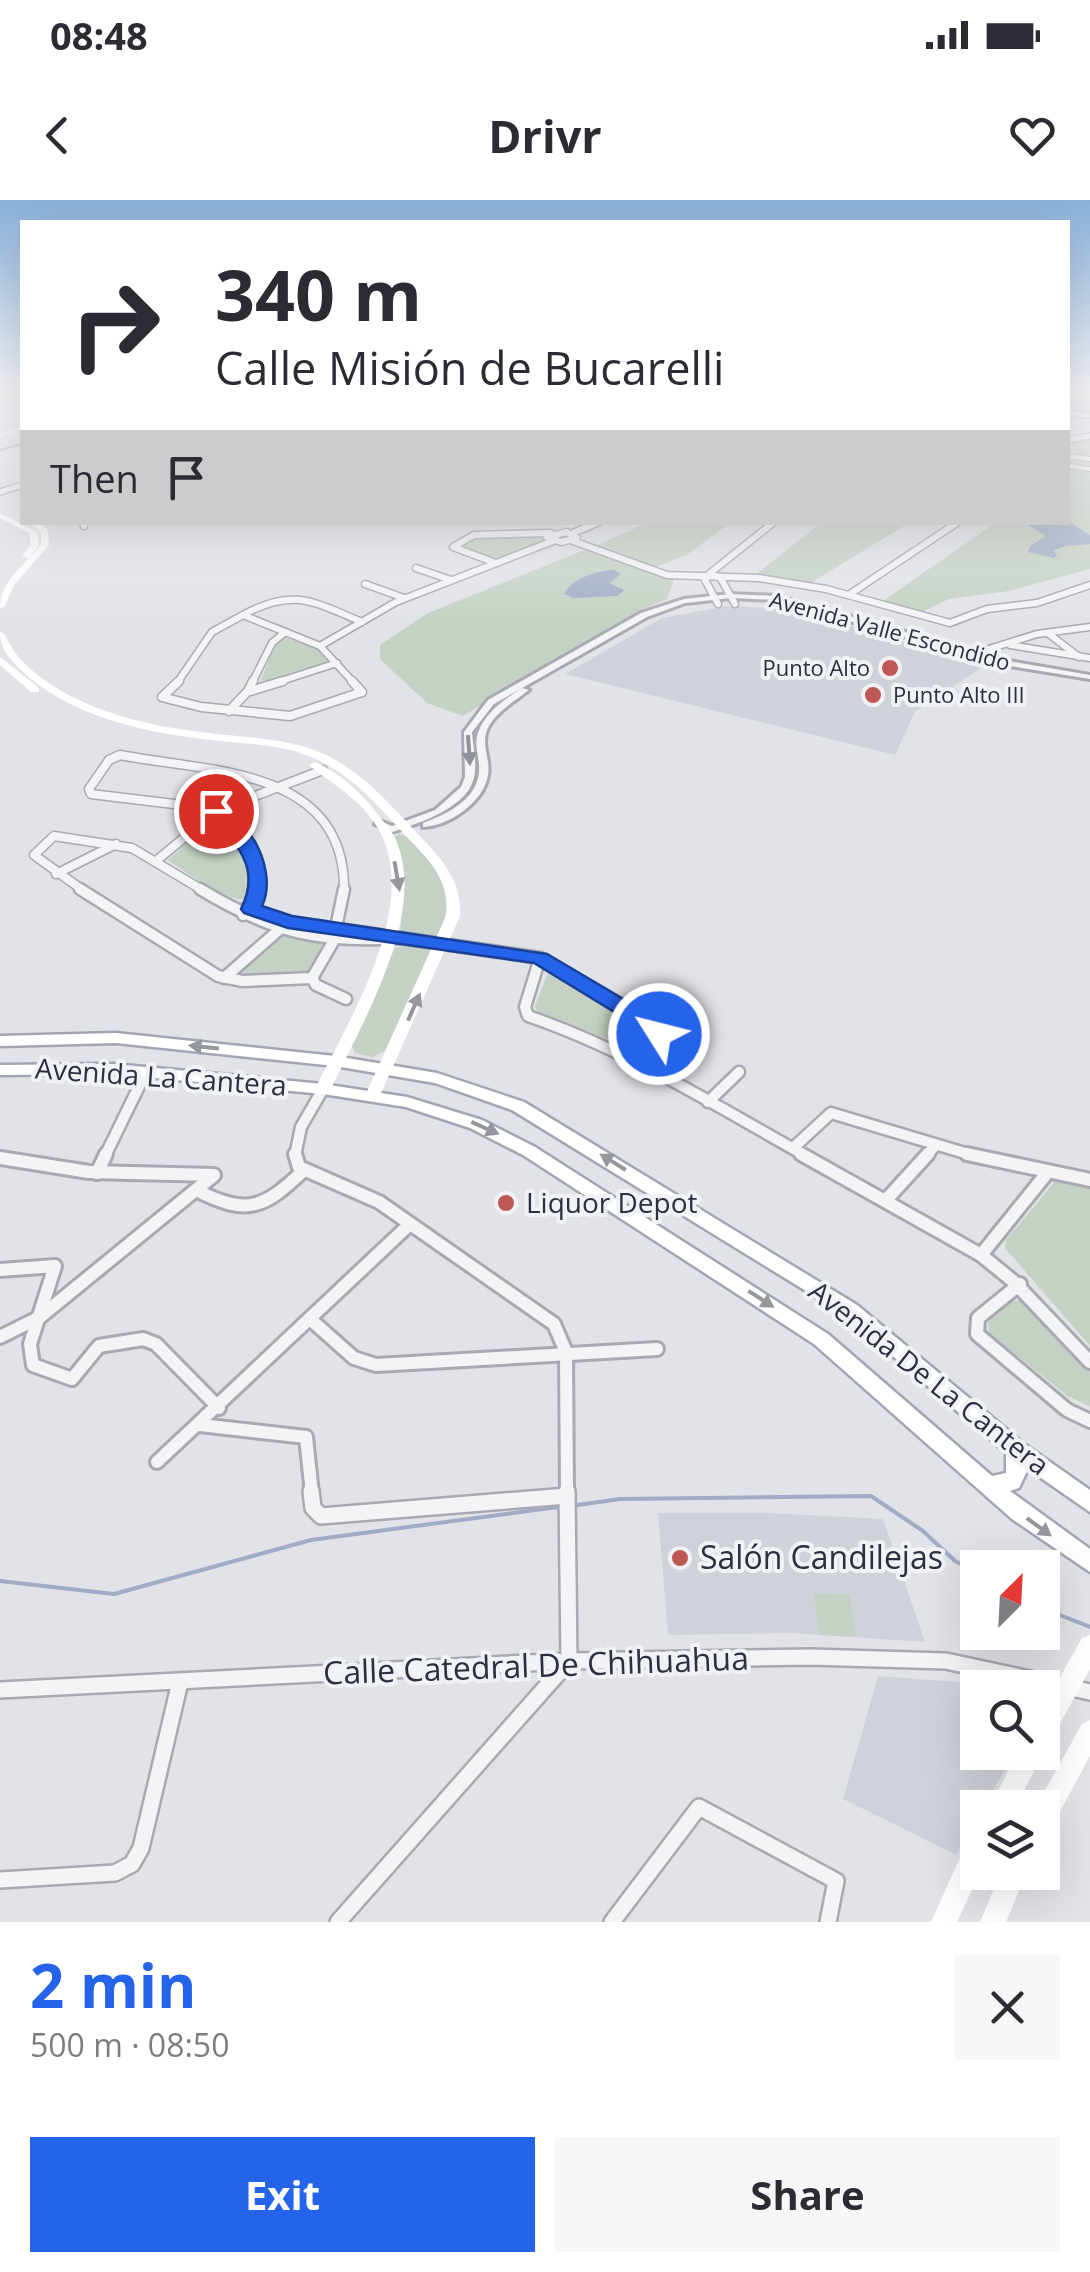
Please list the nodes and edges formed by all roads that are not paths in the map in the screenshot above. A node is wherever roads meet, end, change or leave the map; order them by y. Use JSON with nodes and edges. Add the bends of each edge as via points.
{"nodes":[{"id":1,"x":20,"y":488,"type":"edge"},
{"id":2,"x":0,"y":493,"type":"edge"},
{"id":3,"x":22,"y":525,"type":"edge"},
{"id":4,"x":37,"y":525,"type":"edge"},
{"id":5,"x":594,"y":525,"type":"edge"},
{"id":6,"x":769,"y":525,"type":"edge"},
{"id":7,"x":945,"y":525,"type":"edge"},
{"id":8,"x":954,"y":525,"type":"edge"},
{"id":9,"x":552,"y":537,"type":"junction"},
{"id":10,"x":573,"y":537,"type":"junction"},
{"id":11,"x":496,"y":563,"type":"junction"},
{"id":12,"x":416,"y":568,"type":"dead end"},
{"id":13,"x":707,"y":576,"type":"junction"},
{"id":14,"x":720,"y":578,"type":"junction"},
{"id":15,"x":452,"y":580,"type":"junction"},
{"id":16,"x":0,"y":582,"type":"edge"},
{"id":17,"x":365,"y":584,"type":"dead end"},
{"id":18,"x":1090,"y":586,"type":"edge"},
{"id":19,"x":841,"y":592,"type":"junction"},
{"id":20,"x":850,"y":594,"type":"junction"},
{"id":21,"x":405,"y":598,"type":"junction"},
{"id":22,"x":715,"y":600,"type":"junction"},
{"id":23,"x":733,"y":600,"type":"junction"},
{"id":24,"x":0,"y":606,"type":"edge"},
{"id":25,"x":241,"y":614,"type":"junction"},
{"id":26,"x":362,"y":622,"type":"junction"},
{"id":27,"x":1090,"y":627,"type":"edge"},
{"id":28,"x":285,"y":632,"type":"junction"},
{"id":29,"x":1048,"y":634,"type":"junction"},
{"id":30,"x":1009,"y":644,"type":"junction"},
{"id":31,"x":320,"y":646,"type":"junction"},
{"id":32,"x":2,"y":647,"type":"edge"},
{"id":33,"x":988,"y":649,"type":"dead end"},
{"id":34,"x":1080,"y":658,"type":"junction"},
{"id":35,"x":1090,"y":658,"type":"edge"},
{"id":36,"x":336,"y":663,"type":"junction"},
{"id":37,"x":1090,"y":679,"type":"edge"},
{"id":38,"x":248,"y":692,"type":"junction"},
{"id":39,"x":67,"y":706,"type":"junction"},
{"id":40,"x":95,"y":708,"type":"junction"},
{"id":41,"x":229,"y":711,"type":"junction"},
{"id":42,"x":327,"y":772,"type":"junction"},
{"id":43,"x":285,"y":788,"type":"junction"},
{"id":44,"x":216,"y":813,"type":"junction"},
{"id":45,"x":380,"y":824,"type":"junction"},
{"id":46,"x":411,"y":827,"type":"junction"},
{"id":47,"x":388,"y":840,"type":"junction"},
{"id":48,"x":117,"y":844,"type":"junction"},
{"id":49,"x":156,"y":861,"type":"junction"},
{"id":50,"x":56,"y":874,"type":"junction"},
{"id":51,"x":247,"y":912,"type":"junction"},
{"id":52,"x":288,"y":922,"type":"junction"},
{"id":53,"x":280,"y":930,"type":"junction"},
{"id":54,"x":334,"y":933,"type":"junction"},
{"id":55,"x":396,"y":938,"type":"junction"},
{"id":56,"x":442,"y":944,"type":"junction"},
{"id":57,"x":540,"y":958,"type":"junction"},
{"id":58,"x":224,"y":978,"type":"junction"},
{"id":59,"x":312,"y":978,"type":"junction"},
{"id":60,"x":346,"y":999,"type":"dead end"},
{"id":61,"x":0,"y":1042,"type":"edge"},
{"id":62,"x":249,"y":1052,"type":"junction"},
{"id":63,"x":632,"y":1059,"type":"junction"},
{"id":64,"x":335,"y":1061,"type":"junction"},
{"id":65,"x":387,"y":1068,"type":"junction"},
{"id":66,"x":0,"y":1070,"type":"edge"},
{"id":67,"x":146,"y":1072,"type":"junction"},
{"id":68,"x":739,"y":1072,"type":"dead end"},
{"id":69,"x":233,"y":1079,"type":"junction"},
{"id":70,"x":462,"y":1086,"type":"junction"},
{"id":71,"x":322,"y":1089,"type":"junction"},
{"id":72,"x":373,"y":1096,"type":"junction"},
{"id":73,"x":708,"y":1102,"type":"junction"},
{"id":74,"x":444,"y":1112,"type":"junction"},
{"id":75,"x":936,"y":1145,"type":"junction"},
{"id":76,"x":793,"y":1148,"type":"junction"},
{"id":77,"x":0,"y":1158,"type":"edge"},
{"id":78,"x":301,"y":1169,"type":"junction"},
{"id":79,"x":97,"y":1173,"type":"junction"},
{"id":80,"x":1047,"y":1173,"type":"junction"},
{"id":81,"x":1090,"y":1180,"type":"edge"},
{"id":82,"x":198,"y":1191,"type":"junction"},
{"id":83,"x":886,"y":1200,"type":"junction"},
{"id":84,"x":410,"y":1224,"type":"junction"},
{"id":85,"x":981,"y":1255,"type":"junction"},
{"id":86,"x":0,"y":1270,"type":"edge"},
{"id":87,"x":1020,"y":1284,"type":"junction"},
{"id":88,"x":40,"y":1317,"type":"junction"},
{"id":89,"x":310,"y":1319,"type":"junction"},
{"id":90,"x":0,"y":1337,"type":"edge"},
{"id":91,"x":657,"y":1349,"type":"dead end"},
{"id":92,"x":566,"y":1352,"type":"junction"},
{"id":93,"x":1090,"y":1362,"type":"edge"},
{"id":94,"x":218,"y":1408,"type":"junction"},
{"id":95,"x":1090,"y":1421,"type":"edge"},
{"id":96,"x":200,"y":1425,"type":"junction"},
{"id":97,"x":1016,"y":1449,"type":"junction"},
{"id":98,"x":156,"y":1462,"type":"dead end"},
{"id":99,"x":988,"y":1486,"type":"junction"},
{"id":100,"x":567,"y":1496,"type":"junction"},
{"id":101,"x":1090,"y":1502,"type":"edge"},
{"id":102,"x":1090,"y":1562,"type":"edge"},
{"id":103,"x":1086,"y":1652,"type":"edge"},
{"id":104,"x":569,"y":1661,"type":"junction"},
{"id":105,"x":180,"y":1682,"type":"junction"},
{"id":106,"x":1080,"y":1689,"type":"edge"},
{"id":107,"x":0,"y":1690,"type":"edge"},
{"id":108,"x":1060,"y":1713,"type":"edge"},
{"id":109,"x":1090,"y":1732,"type":"edge"},
{"id":110,"x":1058,"y":1790,"type":"edge"},
{"id":111,"x":0,"y":1880,"type":"edge"},
{"id":112,"x":960,"y":1887,"type":"edge"},
{"id":113,"x":1006,"y":1890,"type":"edge"},
{"id":114,"x":338,"y":1922,"type":"edge"},
{"id":115,"x":612,"y":1922,"type":"edge"},
{"id":116,"x":828,"y":1922,"type":"edge"},
{"id":117,"x":944,"y":1922,"type":"edge"},
{"id":118,"x":993,"y":1922,"type":"edge"}],
"edges":[{"from":1,"to":2,"type":"street"},
{"from":3,"to":16,"type":"main road","via":[[36,541]]},
{"from":4,"to":24,"type":"main road","via":[[45,545],[10,584]]},
{"from":5,"to":10,"type":"street"},
{"from":6,"to":13,"type":"street"},
{"from":7,"to":19,"type":"street"},
{"from":8,"to":20,"type":"street"},
{"from":9,"to":10,"type":"street"},
{"from":9,"to":11,"type":"street"},
{"from":9,"to":11,"type":"street","via":[[474,535],[454,546]]},
{"from":10,"to":13,"type":"street","via":[[647,570]]},
{"from":11,"to":15,"type":"street"},
{"from":12,"to":15,"type":"street"},
{"from":13,"to":14,"type":"street"},
{"from":13,"to":22,"type":"street"},
{"from":14,"to":19,"type":"street"},
{"from":14,"to":23,"type":"street"},
{"from":15,"to":21,"type":"street"},
{"from":17,"to":21,"type":"street"},
{"from":18,"to":20,"type":"street","via":[[986,609],[954,623]]},
{"from":19,"to":20,"type":"street"},
{"from":21,"to":26,"type":"street"},
{"from":22,"to":23,"type":"street","name":"Avenida Valle Escondido"},
{"from":22,"to":46,"type":"street","name":"Avenida Valle Escondido","via":[[655,617],[509,700],[482,732],[481,786],[458,810]]},
{"from":23,"to":37,"type":"street","name":"Avenida Valle Escondido","via":[[866,626],[1003,668]]},
{"from":25,"to":26,"type":"street","via":[[298,597]]},
{"from":25,"to":28,"type":"street"},
{"from":25,"to":41,"type":"street","via":[[207,636],[186,674],[162,697]]},
{"from":26,"to":31,"type":"street"},
{"from":27,"to":29,"type":"street"},
{"from":28,"to":31,"type":"street"},
{"from":28,"to":38,"type":"street"},
{"from":29,"to":30,"type":"street"},
{"from":29,"to":34,"type":"street"},
{"from":30,"to":33,"type":"street"},
{"from":30,"to":34,"type":"street"},
{"from":31,"to":36,"type":"street"},
{"from":32,"to":39,"type":"main road","via":[[26,685]]},
{"from":32,"to":40,"type":"main road","via":[[35,678]]},
{"from":34,"to":35,"type":"street"},
{"from":36,"to":38,"type":"street"},
{"from":36,"to":41,"type":"street","via":[[362,692],[294,715]]},
{"from":38,"to":41,"type":"street"},
{"from":39,"to":40,"type":"main road"},
{"from":39,"to":42,"type":"main road","via":[[143,733],[269,750]]},
{"from":40,"to":46,"type":"main road","via":[[169,731],[304,750],[351,776]]},
{"from":42,"to":43,"type":"street"},
{"from":42,"to":45,"type":"main road"},
{"from":43,"to":44,"type":"street"},
{"from":43,"to":44,"type":"street","via":[[239,770],[116,755],[88,792]]},
{"from":43,"to":54,"type":"street","via":[[320,819],[342,863],[344,890]]},
{"from":44,"to":49,"type":"street"},
{"from":44,"to":51,"type":"street","via":[[236,828],[256,864],[260,890]]},
{"from":45,"to":46,"type":"street"},
{"from":45,"to":47,"type":"main road"},
{"from":46,"to":47,"type":"street","name":"Avenida Valle Escondido"},
{"from":46,"to":56,"type":"main road","via":[[453,888],[453,916]]},
{"from":47,"to":55,"type":"main road","one_way":true,"via":[[400,894]]},
{"from":48,"to":49,"type":"street"},
{"from":48,"to":50,"type":"street"},
{"from":48,"to":50,"type":"street","via":[[47,839],[33,858]]},
{"from":49,"to":51,"type":"street"},
{"from":50,"to":58,"type":"street"},
{"from":51,"to":52,"type":"street"},
{"from":51,"to":53,"type":"street"},
{"from":52,"to":53,"type":"street"},
{"from":52,"to":54,"type":"street"},
{"from":53,"to":54,"type":"street"},
{"from":53,"to":58,"type":"street"},
{"from":54,"to":55,"type":"street"},
{"from":54,"to":59,"type":"street"},
{"from":55,"to":56,"type":"street"},
{"from":55,"to":64,"type":"main road"},
{"from":56,"to":57,"type":"street"},
{"from":65,"to":56,"type":"main road","one_way":true},
{"from":57,"to":63,"type":"street","via":[[525,1013]]},
{"from":57,"to":63,"type":"street","via":[[659,1030]]},
{"from":58,"to":59,"type":"street"},
{"from":59,"to":60,"type":"street"},
{"from":62,"to":61,"type":"main road","name":"Avenida La Cantera","one_way":true,"via":[[116,1038]]},
{"from":62,"to":64,"type":"main road","name":"Avenida La Cantera"},
{"from":62,"to":69,"type":"main road","via":[[248,1069]]},
{"from":63,"to":73,"type":"street"},
{"from":64,"to":65,"type":"main road","name":"Avenida De La Cantera"},
{"from":64,"to":71,"type":"main road"},
{"from":65,"to":70,"type":"main road","name":"Avenida De La Cantera"},
{"from":65,"to":72,"type":"main road"},
{"from":66,"to":67,"type":"main road","name":"Avenida La Cantera"},
{"from":67,"to":69,"type":"main road","name":"Avenida La Cantera"},
{"from":67,"to":79,"type":"street"},
{"from":68,"to":73,"type":"street"},
{"from":69,"to":71,"type":"main road","name":"Avenida La Cantera"},
{"from":70,"to":74,"type":"main road","via":[[444,1100]]},
{"from":97,"to":70,"type":"main road","name":"Avenida De La Cantera","one_way":true,"via":[[818,1288],[540,1118]]},
{"from":71,"to":72,"type":"main road","name":"Avenida De La Cantera"},
{"from":71,"to":78,"type":"street","via":[[296,1139]]},
{"from":72,"to":74,"type":"main road","name":"Avenida De La Cantera"},
{"from":73,"to":76,"type":"street"},
{"from":74,"to":99,"type":"main road","name":"Avenida De La Cantera","one_way":true,"via":[[530,1151],[794,1321]]},
{"from":75,"to":76,"type":"street","via":[[831,1113]]},
{"from":75,"to":80,"type":"street"},
{"from":75,"to":83,"type":"street"},
{"from":76,"to":83,"type":"street"},
{"from":77,"to":79,"type":"street"},
{"from":78,"to":82,"type":"street","via":[[256,1208],[234,1208]]},
{"from":78,"to":84,"type":"street","via":[[366,1195]]},
{"from":79,"to":82,"type":"street","via":[[212,1173]]},
{"from":80,"to":81,"type":"street"},
{"from":80,"to":85,"type":"street"},
{"from":82,"to":88,"type":"street"},
{"from":83,"to":85,"type":"street"},
{"from":84,"to":89,"type":"street"},
{"from":84,"to":92,"type":"street","via":[[554,1324]]},
{"from":85,"to":87,"type":"street"},
{"from":86,"to":88,"type":"street","via":[[55,1266]]},
{"from":87,"to":93,"type":"street"},
{"from":87,"to":95,"type":"street","via":[[978,1318],[976,1334],[1067,1410]]},
{"from":88,"to":90,"type":"street"},
{"from":88,"to":94,"type":"street","via":[[29,1358],[42,1370],[72,1379],[99,1346],[143,1338]]},
{"from":89,"to":92,"type":"street","via":[[364,1364]]},
{"from":89,"to":94,"type":"street"},
{"from":91,"to":92,"type":"street"},
{"from":92,"to":100,"type":"street"},
{"from":94,"to":96,"type":"street"},
{"from":96,"to":98,"type":"street"},
{"from":96,"to":100,"type":"street","via":[[301,1434],[310,1443],[314,1512],[327,1516]]},
{"from":97,"to":99,"type":"main road","via":[[1018,1472],[1001,1486]]},
{"from":97,"to":101,"type":"main road","name":"Avenida De La Cantera"},
{"from":99,"to":102,"type":"main road","name":"Avenida De La Cantera","one_way":true},
{"from":100,"to":104,"type":"street"},
{"from":103,"to":106,"type":"main road"},
{"from":104,"to":105,"type":"street","name":"Calle Catedral De Chihuahua"},
{"from":104,"to":106,"type":"street","name":"Calle Catedral De Chihuahua","via":[[888,1657],[970,1664]]},
{"from":104,"to":114,"type":"street"},
{"from":105,"to":107,"type":"street","name":"Calle Catedral De Chihuahua"},
{"from":105,"to":111,"type":"street","via":[[132,1864],[115,1873]]},
{"from":106,"to":108,"type":"main road"},
{"from":109,"to":110,"type":"main road"},
{"from":112,"to":117,"type":"main road"},
{"from":113,"to":118,"type":"main road"},
{"from":115,"to":116,"type":"street","via":[[698,1807],[836,1881]]}]}
